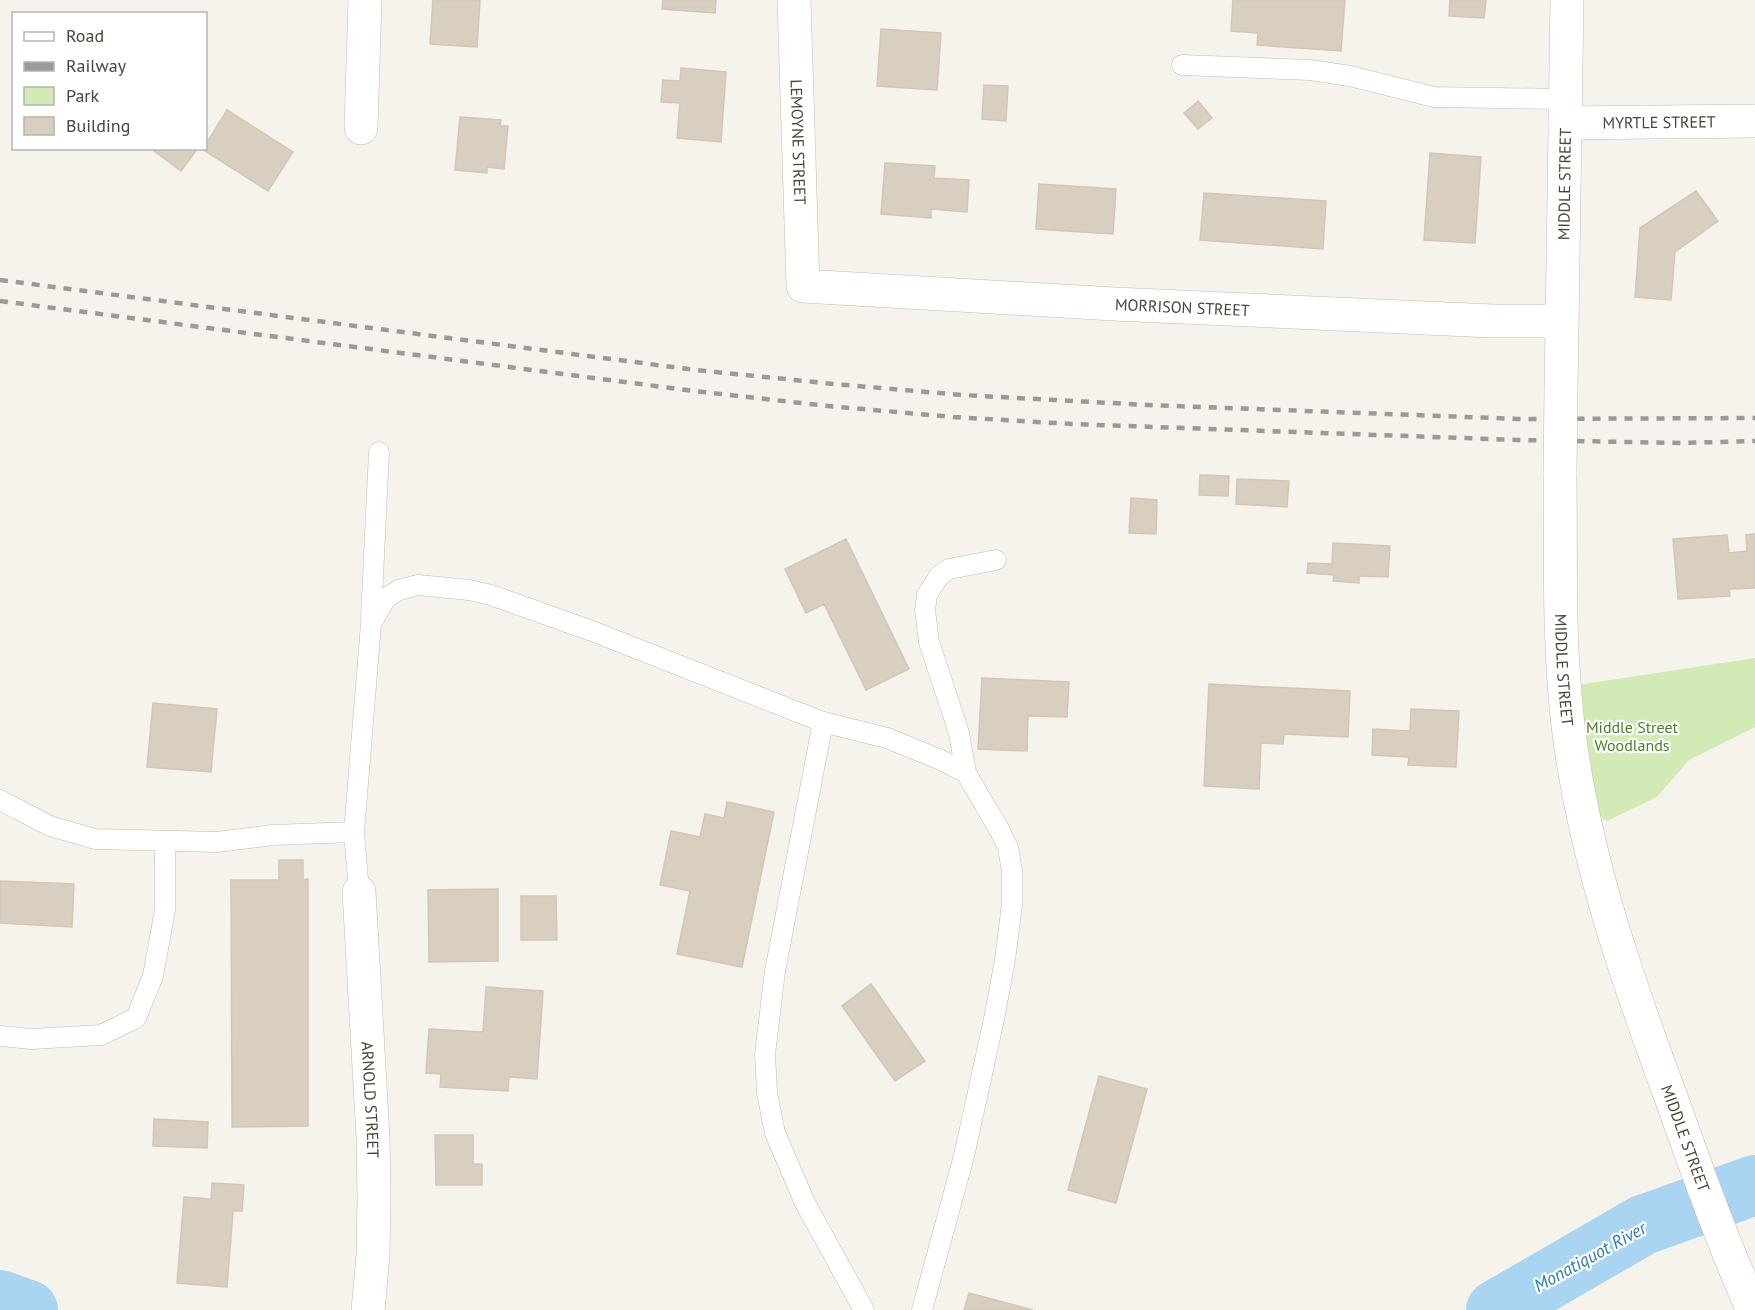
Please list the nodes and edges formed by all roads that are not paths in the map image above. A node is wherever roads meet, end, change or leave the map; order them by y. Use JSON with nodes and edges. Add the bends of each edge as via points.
{"nodes":[{"id":1,"x":365,"y":0,"type":"edge"},
{"id":2,"x":794,"y":0,"type":"edge"},
{"id":3,"x":1567,"y":0,"type":"edge"},
{"id":4,"x":1182,"y":65,"type":"dead end"},
{"id":5,"x":1565,"y":111,"type":"junction"},
{"id":6,"x":1755,"y":121,"type":"edge"},
{"id":7,"x":361,"y":128,"type":"dead end"},
{"id":8,"x":803,"y":286,"type":"joint"},
{"id":9,"x":1562,"y":321,"type":"junction"},
{"id":10,"x":379,"y":452,"type":"dead end"},
{"id":11,"x":996,"y":560,"type":"dead end"},
{"id":12,"x":371,"y":624,"type":"junction"},
{"id":13,"x":823,"y":722,"type":"junction"},
{"id":14,"x":966,"y":773,"type":"junction"},
{"id":15,"x":0,"y":800,"type":"edge"},
{"id":16,"x":354,"y":832,"type":"junction"},
{"id":17,"x":165,"y":841,"type":"junction"},
{"id":18,"x":358,"y":892,"type":"joint"},
{"id":19,"x":0,"y":1036,"type":"edge"},
{"id":20,"x":368,"y":1310,"type":"edge"},
{"id":21,"x":864,"y":1310,"type":"edge"},
{"id":22,"x":922,"y":1310,"type":"edge"},
{"id":23,"x":1753,"y":1310,"type":"edge"}],
"edges":[{"from":1,"to":7,"type":"street"},
{"from":2,"to":8,"type":"street","name":"LEMOYNE STREET"},
{"from":3,"to":5,"type":"street","name":"MIDDLE STREET"},
{"from":4,"to":5,"type":"lane","via":[[1331,72],[1434,97]]},
{"from":5,"to":6,"type":"street","name":"MYRTLE STREET"},
{"from":5,"to":9,"type":"street","name":"MIDDLE STREET"},
{"from":8,"to":9,"type":"street","name":"MORRISON STREET","via":[[1126,305]]},
{"from":9,"to":23,"type":"street","name":"MIDDLE STREET","bridge":true,"via":[[1561,637],[1568,725],[1582,807],[1600,890],[1625,972]]},
{"from":10,"to":12,"type":"lane"},
{"from":11,"to":14,"type":"lane","via":[[949,568],[927,595],[929,642],[959,733]]},
{"from":12,"to":13,"type":"lane","via":[[386,598],[399,590],[418,585],[469,590],[603,636]]},
{"from":12,"to":16,"type":"lane"},
{"from":13,"to":14,"type":"lane","via":[[887,738]]},
{"from":13,"to":21,"type":"lane","via":[[774,971],[765,1054],[767,1093],[775,1133],[805,1203]]},
{"from":14,"to":22,"type":"lane","via":[[1008,848],[1012,903],[994,1019],[964,1156]]},
{"from":15,"to":17,"type":"lane","via":[[50,826],[95,839]]},
{"from":16,"to":17,"type":"lane","via":[[217,842]]},
{"from":16,"to":18,"type":"lane"},
{"from":17,"to":19,"type":"lane","via":[[165,910],[153,976],[136,1018],[101,1035],[32,1039]]},
{"from":18,"to":20,"type":"street","name":"ARNOLD STREET","via":[[373,1137],[373,1255]]}]}
